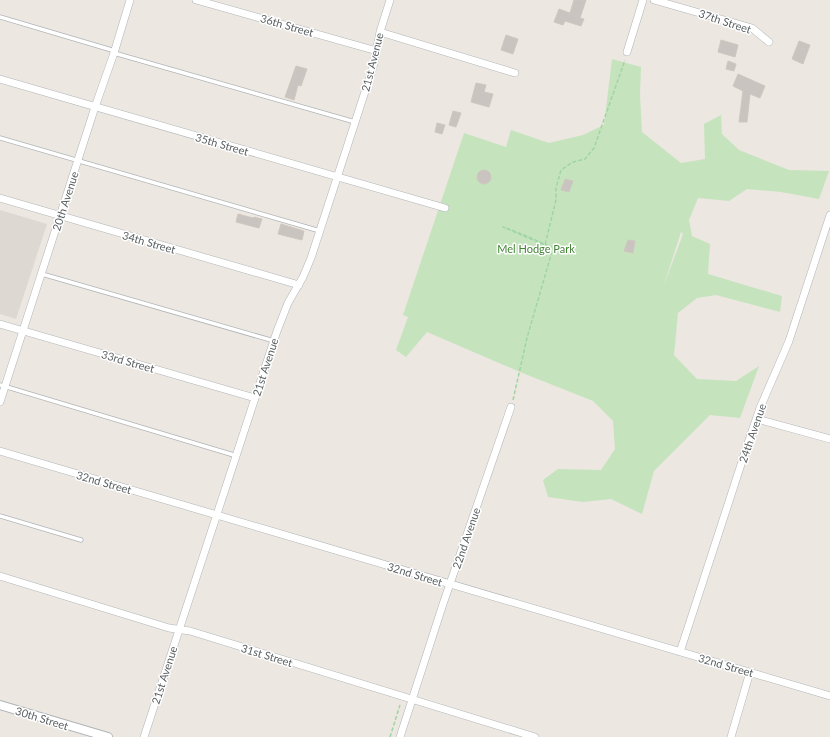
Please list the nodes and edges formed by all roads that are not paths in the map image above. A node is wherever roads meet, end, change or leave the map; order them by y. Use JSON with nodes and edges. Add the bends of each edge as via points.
{"nodes":[{"id":1,"x":130,"y":0,"type":"edge"},
{"id":2,"x":196,"y":0,"type":"edge"},
{"id":3,"x":390,"y":0,"type":"edge"},
{"id":4,"x":643,"y":0,"type":"edge"},
{"id":5,"x":654,"y":0,"type":"edge"},
{"id":6,"x":0,"y":17,"type":"edge"},
{"id":7,"x":380,"y":32,"type":"junction"},
{"id":8,"x":770,"y":42,"type":"dead end"},
{"id":9,"x":377,"y":51,"type":"junction"},
{"id":10,"x":114,"y":52,"type":"junction"},
{"id":11,"x":627,"y":52,"type":"road end"},
{"id":12,"x":515,"y":73,"type":"dead end"},
{"id":13,"x":0,"y":80,"type":"edge"},
{"id":14,"x":95,"y":107,"type":"junction"},
{"id":15,"x":356,"y":123,"type":"junction"},
{"id":16,"x":0,"y":138,"type":"edge"},
{"id":17,"x":78,"y":161,"type":"junction"},
{"id":18,"x":337,"y":177,"type":"junction"},
{"id":19,"x":0,"y":198,"type":"edge"},
{"id":20,"x":445,"y":208,"type":"dead end"},
{"id":21,"x":830,"y":215,"type":"edge"},
{"id":22,"x":60,"y":216,"type":"junction"},
{"id":23,"x":320,"y":231,"type":"junction"},
{"id":24,"x":42,"y":274,"type":"junction"},
{"id":25,"x":299,"y":285,"type":"junction"},
{"id":26,"x":0,"y":324,"type":"edge"},
{"id":27,"x":23,"y":330,"type":"junction"},
{"id":28,"x":274,"y":341,"type":"junction"},
{"id":29,"x":2,"y":386,"type":"edge"},
{"id":30,"x":255,"y":398,"type":"junction"},
{"id":31,"x":0,"y":402,"type":"edge"},
{"id":32,"x":511,"y":407,"type":"road end"},
{"id":33,"x":756,"y":419,"type":"junction"},
{"id":34,"x":830,"y":439,"type":"edge"},
{"id":35,"x":0,"y":451,"type":"edge"},
{"id":36,"x":237,"y":456,"type":"junction"},
{"id":37,"x":217,"y":515,"type":"junction"},
{"id":38,"x":0,"y":516,"type":"edge"},
{"id":39,"x":81,"y":540,"type":"dead end"},
{"id":40,"x":0,"y":576,"type":"edge"},
{"id":41,"x":450,"y":584,"type":"junction"},
{"id":42,"x":179,"y":629,"type":"junction"},
{"id":43,"x":680,"y":652,"type":"junction"},
{"id":44,"x":750,"y":672,"type":"junction"},
{"id":45,"x":830,"y":696,"type":"edge"},
{"id":46,"x":412,"y":700,"type":"junction"},
{"id":47,"x":0,"y":705,"type":"edge"},
{"id":48,"x":108,"y":737,"type":"edge"},
{"id":49,"x":144,"y":737,"type":"edge"},
{"id":50,"x":400,"y":737,"type":"edge"},
{"id":51,"x":535,"y":737,"type":"edge"},
{"id":52,"x":731,"y":737,"type":"edge"}],
"edges":[{"from":1,"to":10,"type":"street","name":"20th Avenue"},
{"from":2,"to":9,"type":"street","name":"36th Street"},
{"from":3,"to":7,"type":"street","name":"21st Avenue"},
{"from":4,"to":11,"type":"street"},
{"from":5,"to":8,"type":"street","name":"37th Street","via":[[752,28]]},
{"from":6,"to":10,"type":"lane"},
{"from":7,"to":9,"type":"street","name":"21st Avenue"},
{"from":7,"to":12,"type":"street"},
{"from":9,"to":15,"type":"street","name":"21st Avenue"},
{"from":10,"to":14,"type":"street","name":"20th Avenue"},
{"from":10,"to":15,"type":"lane"},
{"from":13,"to":14,"type":"street","name":"35th Street"},
{"from":14,"to":17,"type":"street","name":"20th Avenue"},
{"from":14,"to":18,"type":"street","name":"35th Street"},
{"from":15,"to":18,"type":"street","name":"21st Avenue"},
{"from":16,"to":17,"type":"lane"},
{"from":17,"to":22,"type":"street","name":"20th Avenue"},
{"from":17,"to":23,"type":"lane"},
{"from":18,"to":20,"type":"street","name":"35th Street"},
{"from":18,"to":23,"type":"street","name":"21st Avenue"},
{"from":19,"to":22,"type":"street","name":"34th Street"},
{"from":21,"to":33,"type":"street","name":"24th Avenue","via":[[789,341]]},
{"from":22,"to":24,"type":"street","name":"20th Avenue"},
{"from":22,"to":25,"type":"street","name":"34th Street"},
{"from":23,"to":25,"type":"street","name":"21st Avenue"},
{"from":24,"to":27,"type":"street","name":"20th Avenue"},
{"from":24,"to":28,"type":"lane"},
{"from":25,"to":28,"type":"street","name":"21st Avenue","via":[[288,303]]},
{"from":26,"to":27,"type":"street","name":"33rd Street"},
{"from":27,"to":29,"type":"street","name":"20th Avenue"},
{"from":27,"to":30,"type":"street","name":"33rd Street"},
{"from":28,"to":30,"type":"street","name":"21st Avenue"},
{"from":29,"to":31,"type":"street","name":"20th Avenue"},
{"from":29,"to":36,"type":"lane"},
{"from":30,"to":36,"type":"street","name":"21st Avenue"},
{"from":32,"to":41,"type":"street","name":"22nd Avenue"},
{"from":33,"to":34,"type":"street"},
{"from":33,"to":43,"type":"street","name":"24th Avenue"},
{"from":35,"to":37,"type":"street","name":"32nd Street"},
{"from":36,"to":37,"type":"street","name":"21st Avenue"},
{"from":37,"to":41,"type":"street","name":"32nd Street"},
{"from":37,"to":42,"type":"street","name":"21st Avenue"},
{"from":38,"to":39,"type":"lane"},
{"from":40,"to":42,"type":"street","name":"31st Street"},
{"from":41,"to":43,"type":"street","name":"32nd Street"},
{"from":41,"to":46,"type":"street","name":"22nd Avenue"},
{"from":42,"to":46,"type":"street","name":"31st Street"},
{"from":42,"to":49,"type":"street","name":"21st Avenue"},
{"from":43,"to":44,"type":"street","name":"32nd Street"},
{"from":44,"to":45,"type":"street","name":"32nd Street"},
{"from":44,"to":52,"type":"street"},
{"from":46,"to":50,"type":"street","name":"22nd Avenue"},
{"from":46,"to":51,"type":"street","name":"31st Street"},
{"from":47,"to":48,"type":"street","name":"30th Street"}]}
